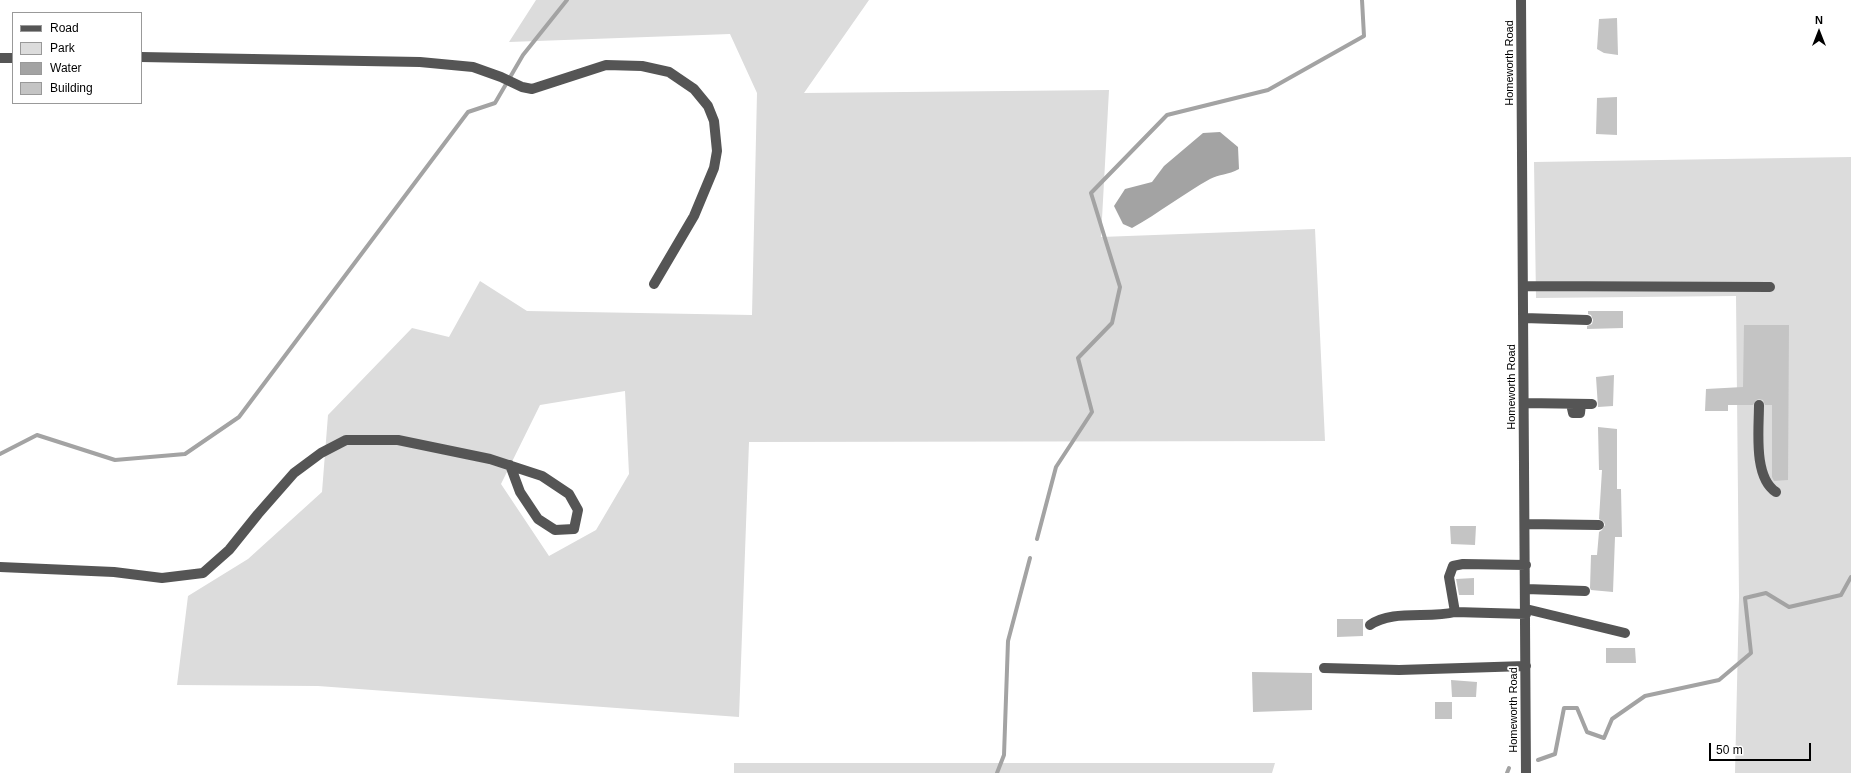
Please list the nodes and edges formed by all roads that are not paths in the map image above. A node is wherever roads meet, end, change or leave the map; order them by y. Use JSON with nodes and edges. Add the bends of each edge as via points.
{"nodes":[{"id":1,"x":1521,"y":0,"type":"edge"},
{"id":2,"x":142,"y":57,"type":"edge"},
{"id":3,"x":0,"y":58,"type":"edge"},
{"id":4,"x":12,"y":58,"type":"edge"},
{"id":5,"x":654,"y":284,"type":"dead end"},
{"id":6,"x":1523,"y":286,"type":"junction"},
{"id":7,"x":1770,"y":287,"type":"dead end"},
{"id":8,"x":1524,"y":318,"type":"junction"},
{"id":9,"x":1587,"y":320,"type":"dead end"},
{"id":10,"x":1524,"y":403,"type":"junction"},
{"id":11,"x":1592,"y":404,"type":"dead end"},
{"id":12,"x":1758,"y":404,"type":"dead end"},
{"id":13,"x":510,"y":465,"type":"junction"},
{"id":14,"x":1776,"y":492,"type":"dead end"},
{"id":15,"x":1525,"y":524,"type":"junction"},
{"id":16,"x":1599,"y":525,"type":"dead end"},
{"id":17,"x":1526,"y":565,"type":"junction"},
{"id":18,"x":0,"y":567,"type":"edge"},
{"id":19,"x":1526,"y":589,"type":"junction"},
{"id":20,"x":1585,"y":591,"type":"dead end"},
{"id":21,"x":1526,"y":611,"type":"junction"},
{"id":22,"x":1455,"y":612,"type":"junction"},
{"id":23,"x":1370,"y":625,"type":"dead end"},
{"id":24,"x":1625,"y":633,"type":"dead end"},
{"id":25,"x":1526,"y":666,"type":"junction"},
{"id":26,"x":1324,"y":668,"type":"dead end"},
{"id":27,"x":1526,"y":773,"type":"edge"}],
"edges":[{"from":1,"to":6,"type":"street","name":"Homeworth Road"},
{"from":2,"to":5,"type":"street","via":[[420,62],[473,67],[532,89],[606,65],[642,66],[669,72],[694,89],[708,106],[714,121],[717,151],[714,168],[694,216]]},
{"from":3,"to":4,"type":"street"},
{"from":6,"to":7,"type":"street"},
{"from":6,"to":8,"type":"street","name":"Homeworth Road"},
{"from":8,"to":9,"type":"street"},
{"from":8,"to":10,"type":"street","name":"Homeworth Road"},
{"from":10,"to":11,"type":"street"},
{"from":10,"to":15,"type":"street","name":"Homeworth Road"},
{"from":12,"to":14,"type":"street","via":[[1762,469],[1765,481]]},
{"from":13,"to":13,"type":"street","via":[[542,476],[569,494],[578,510],[574,529],[555,530],[538,519],[520,492]]},
{"from":13,"to":18,"type":"street","via":[[398,440],[346,440],[321,453],[294,473],[229,550],[203,573],[162,578],[114,572]]},
{"from":15,"to":16,"type":"street"},
{"from":15,"to":17,"type":"street","name":"Homeworth Road"},
{"from":17,"to":19,"type":"street","name":"Homeworth Road"},
{"from":17,"to":22,"type":"street","via":[[1453,566],[1449,577]]},
{"from":19,"to":20,"type":"street"},
{"from":19,"to":21,"type":"street","name":"Homeworth Road"},
{"from":21,"to":22,"type":"street"},
{"from":21,"to":24,"type":"street"},
{"from":21,"to":25,"type":"street","name":"Homeworth Road"},
{"from":22,"to":23,"type":"street","via":[[1443,615],[1396,616],[1377,620]]},
{"from":25,"to":26,"type":"street","via":[[1399,670]]},
{"from":25,"to":27,"type":"street","name":"Homeworth Road"}]}
